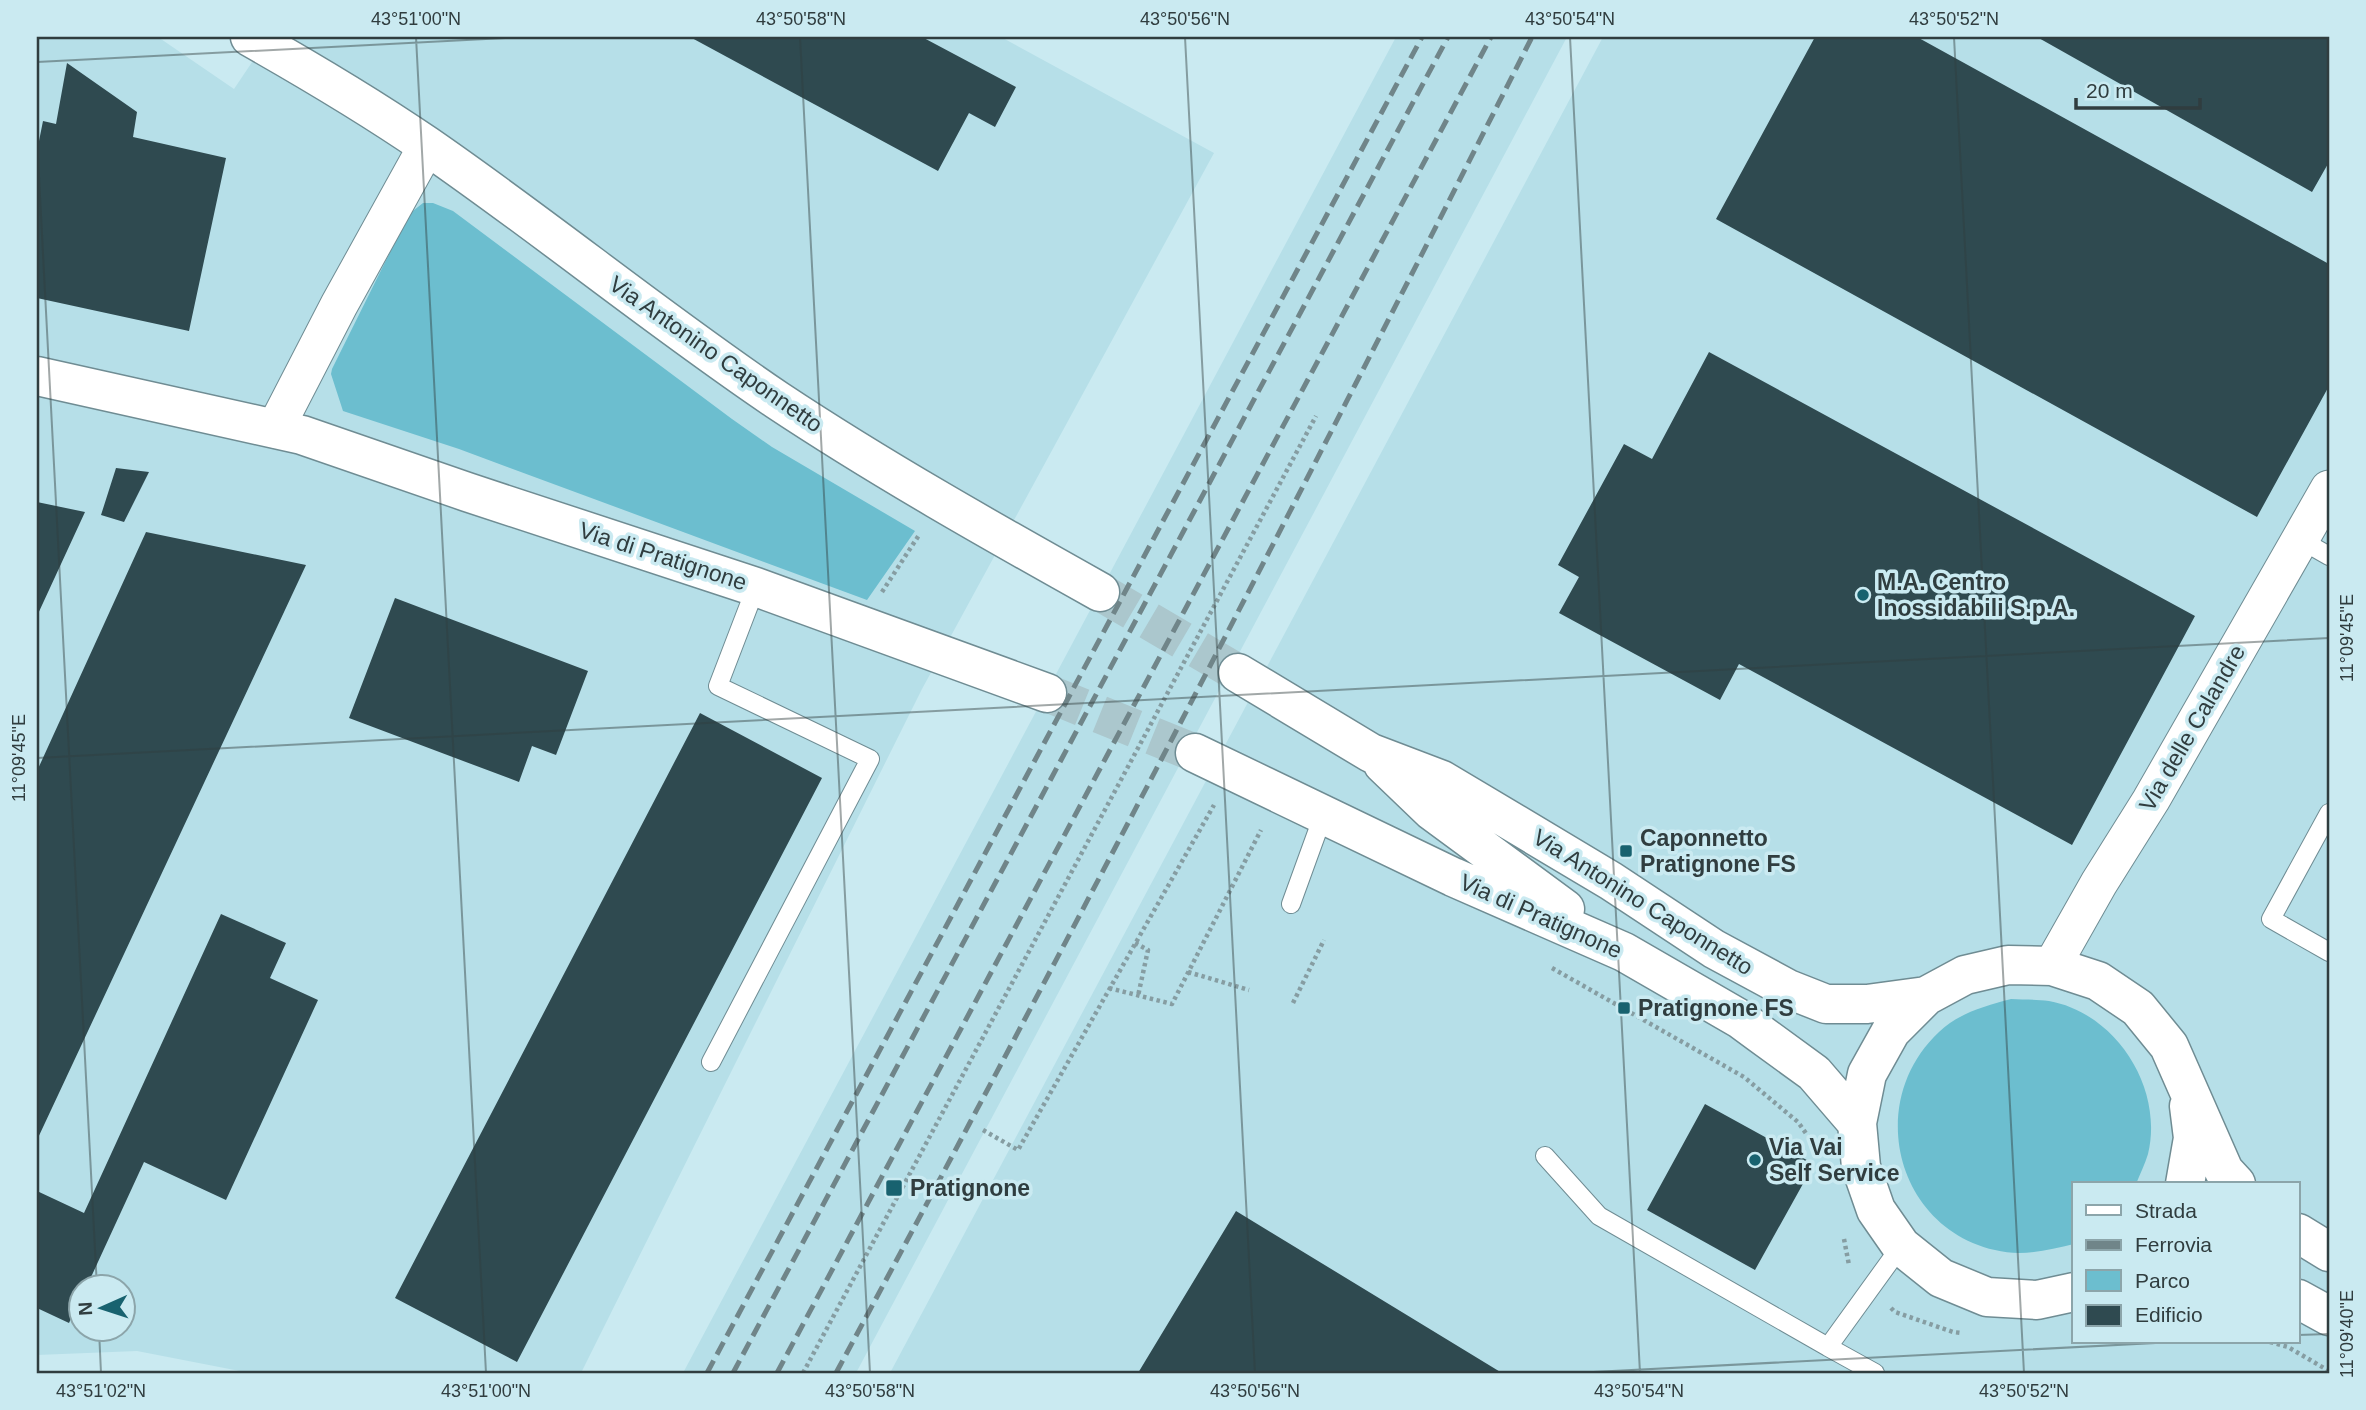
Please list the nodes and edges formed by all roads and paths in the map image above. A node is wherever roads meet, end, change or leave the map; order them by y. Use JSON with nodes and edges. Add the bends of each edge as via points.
{"nodes":[{"id":1,"x":250,"y":37,"type":"edge"},
{"id":2,"x":294,"y":37,"type":"edge"},
{"id":3,"x":347,"y":93,"type":"junction"},
{"id":4,"x":427,"y":146,"type":"junction"},
{"id":5,"x":37,"y":376,"type":"edge"},
{"id":6,"x":1315,"y":416,"type":"dead end"},
{"id":7,"x":275,"y":429,"type":"junction"},
{"id":8,"x":2329,"y":489,"type":"edge"},
{"id":9,"x":922,"y":531,"type":"dead end"},
{"id":10,"x":2315,"y":548,"type":"edge"},
{"id":11,"x":756,"y":587,"type":"junction"},
{"id":12,"x":1100,"y":592,"type":"tunnel mouth"},
{"id":13,"x":878,"y":598,"type":"dead end"},
{"id":14,"x":1238,"y":673,"type":"tunnel mouth"},
{"id":15,"x":1047,"y":693,"type":"tunnel mouth"},
{"id":16,"x":1195,"y":753,"type":"tunnel mouth"},
{"id":17,"x":1371,"y":753,"type":"junction"},
{"id":18,"x":1218,"y":798,"type":"dead end"},
{"id":19,"x":1324,"y":813,"type":"junction"},
{"id":20,"x":2329,"y":813,"type":"edge"},
{"id":21,"x":1311,"y":848,"type":"junction"},
{"id":22,"x":1291,"y":904,"type":"dead end"},
{"id":23,"x":1324,"y":940,"type":"dead end"},
{"id":24,"x":1135,"y":943,"type":"junction"},
{"id":25,"x":2329,"y":951,"type":"edge"},
{"id":26,"x":1624,"y":952,"type":"junction"},
{"id":27,"x":1542,"y":962,"type":"dead end"},
{"id":28,"x":2052,"y":966,"type":"junction"},
{"id":29,"x":1188,"y":972,"type":"junction"},
{"id":30,"x":1110,"y":988,"type":"junction"},
{"id":31,"x":1249,"y":990,"type":"dead end"},
{"id":32,"x":1138,"y":996,"type":"junction"},
{"id":33,"x":1926,"y":996,"type":"junction"},
{"id":34,"x":1293,"y":1003,"type":"dead end"},
{"id":35,"x":979,"y":1045,"type":"junction"},
{"id":36,"x":710,"y":1062,"type":"dead end"},
{"id":37,"x":957,"y":1087,"type":"dead end"},
{"id":38,"x":2188,"y":1090,"type":"junction"},
{"id":39,"x":1857,"y":1122,"type":"junction"},
{"id":40,"x":983,"y":1130,"type":"dead end"},
{"id":41,"x":934,"y":1131,"type":"dead end"},
{"id":42,"x":1821,"y":1155,"type":"dead end"},
{"id":43,"x":1545,"y":1156,"type":"dead end"},
{"id":44,"x":911,"y":1173,"type":"junction"},
{"id":45,"x":2185,"y":1182,"type":"edge"},
{"id":46,"x":2234,"y":1182,"type":"edge"},
{"id":47,"x":2300,"y":1234,"type":"edge"},
{"id":48,"x":1844,"y":1236,"type":"dead end"},
{"id":49,"x":1901,"y":1247,"type":"junction"},
{"id":50,"x":2329,"y":1252,"type":"edge"},
{"id":51,"x":1870,"y":1290,"type":"junction"},
{"id":52,"x":2072,"y":1292,"type":"edge"},
{"id":53,"x":2300,"y":1300,"type":"edge"},
{"id":54,"x":2329,"y":1316,"type":"edge"},
{"id":55,"x":1966,"y":1333,"type":"dead end"},
{"id":56,"x":2276,"y":1344,"type":"edge"},
{"id":57,"x":1828,"y":1347,"type":"junction"},
{"id":58,"x":2329,"y":1371,"type":"edge"},
{"id":59,"x":803,"y":1373,"type":"edge"},
{"id":60,"x":1875,"y":1373,"type":"edge"}],
"edges":[{"from":1,"to":3,"type":"main road","name":"Via Antonino Caponnetto"},
{"from":2,"to":3,"type":"main road","name":"Via Antonino Caponnetto"},
{"from":3,"to":4,"type":"main road","name":"Via Antonino Caponnetto"},
{"from":4,"to":7,"type":"street"},
{"from":4,"to":12,"type":"main road","name":"Via Antonino Caponnetto","via":[[778,400],[939,502]]},
{"from":5,"to":7,"type":"main road","name":"Via di Pratignone"},
{"from":6,"to":35,"type":"path"},
{"from":7,"to":11,"type":"main road","name":"Via di Pratignone"},
{"from":8,"to":10,"type":"street","name":"Via delle Calandre"},
{"from":9,"to":13,"type":"path"},
{"from":10,"to":28,"type":"street","name":"Via delle Calandre","via":[[2158,789]]},
{"from":11,"to":15,"type":"main road","name":"Via di Pratignone"},
{"from":11,"to":36,"type":"lane","via":[[718,686],[870,760]]},
{"from":14,"to":17,"type":"main road","name":"Via Antonino Caponnetto"},
{"from":16,"to":19,"type":"main road","name":"Via di Pratignone"},
{"from":17,"to":26,"type":"main road","name":"Via Antonino Caponnetto","via":[[1432,811]]},
{"from":17,"to":33,"type":"main road","name":"Via Antonino Caponnetto","via":[[1442,780],[1714,949],[1788,989],[1826,1004]]},
{"from":18,"to":24,"type":"path"},
{"from":19,"to":21,"type":"lane"},
{"from":19,"to":26,"type":"main road","name":"Via di Pratignone","via":[[1453,877]]},
{"from":20,"to":25,"type":"lane","via":[[2271,919]]},
{"from":21,"to":22,"type":"lane"},
{"from":21,"to":29,"type":"path","via":[[1264,823]]},
{"from":23,"to":34,"type":"path"},
{"from":24,"to":30,"type":"path"},
{"from":24,"to":32,"type":"path","via":[[1148,950]]},
{"from":26,"to":39,"type":"main road","name":"Via di Pratignone","via":[[1740,1019],[1814,1073]]},
{"from":27,"to":42,"type":"path","via":[[1744,1077],[1798,1122]]},
{"from":28,"to":33,"type":"main road","via":[[2008,965],[1976,972]]},
{"from":28,"to":38,"type":"main road","via":[[2098,981],[2138,1008],[2169,1046]]},
{"from":29,"to":31,"type":"path"},
{"from":29,"to":32,"type":"path","via":[[1172,1004]]},
{"from":30,"to":32,"type":"path"},
{"from":30,"to":40,"type":"path","via":[[1018,1150]]},
{"from":33,"to":39,"type":"main road","via":[[1891,1031],[1867,1074]]},
{"from":35,"to":37,"type":"path"},
{"from":35,"to":44,"type":"path"},
{"from":38,"to":45,"type":"main road","via":[[2193,1138]]},
{"from":38,"to":46,"type":"main road","via":[[2224,1171]]},
{"from":39,"to":49,"type":"main road","via":[[1861,1167],[1875,1210]]},
{"from":41,"to":44,"type":"path"},
{"from":43,"to":57,"type":"lane","via":[[1599,1216]]},
{"from":44,"to":59,"type":"path"},
{"from":47,"to":50,"type":"main road"},
{"from":48,"to":51,"type":"path","via":[[1850,1273]]},
{"from":49,"to":51,"type":"lane"},
{"from":49,"to":52,"type":"main road","via":[[1941,1278],[1987,1297],[2037,1300]]},
{"from":51,"to":55,"type":"path","via":[[1895,1312]]},
{"from":51,"to":57,"type":"lane"},
{"from":53,"to":54,"type":"main road"},
{"from":56,"to":58,"type":"path"},
{"from":57,"to":60,"type":"lane"}]}
